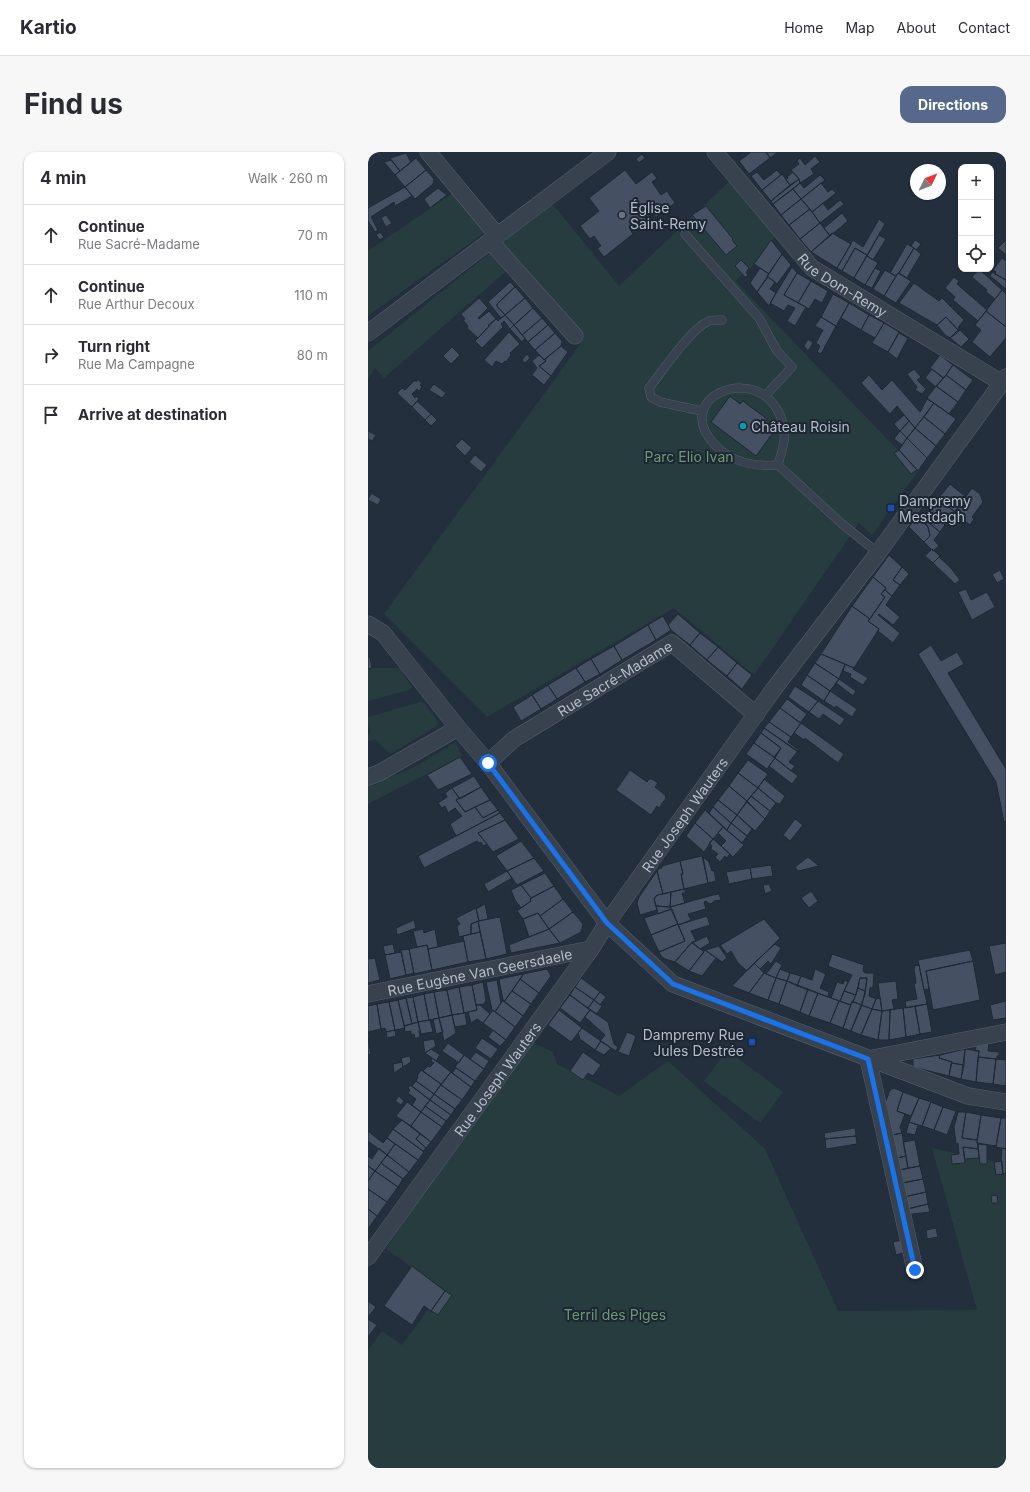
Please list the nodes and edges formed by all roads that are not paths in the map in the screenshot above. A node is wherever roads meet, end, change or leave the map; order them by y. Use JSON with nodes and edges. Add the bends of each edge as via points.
{"nodes":[{"id":1,"x":428,"y":152,"type":"edge"},
{"id":2,"x":608,"y":152,"type":"edge"},
{"id":3,"x":715,"y":152,"type":"edge"},
{"id":4,"x":685,"y":234,"type":"dead end"},
{"id":5,"x":493,"y":238,"type":"junction"},
{"id":6,"x":722,"y":320,"type":"dead end"},
{"id":7,"x":368,"y":334,"type":"edge"},
{"id":8,"x":575,"y":336,"type":"dead end"},
{"id":9,"x":1004,"y":380,"type":"edge"},
{"id":10,"x":765,"y":396,"type":"junction"},
{"id":11,"x":702,"y":411,"type":"junction"},
{"id":12,"x":778,"y":464,"type":"junction"},
{"id":13,"x":878,"y":553,"type":"junction"},
{"id":14,"x":368,"y":624,"type":"edge"},
{"id":15,"x":756,"y":715,"type":"junction"},
{"id":16,"x":458,"y":728,"type":"junction"},
{"id":17,"x":488,"y":763,"type":"junction"},
{"id":18,"x":368,"y":777,"type":"edge"},
{"id":19,"x":607,"y":923,"type":"junction"},
{"id":20,"x":591,"y":949,"type":"junction"},
{"id":21,"x":368,"y":994,"type":"edge"},
{"id":22,"x":1006,"y":1032,"type":"edge"},
{"id":23,"x":868,"y":1059,"type":"junction"},
{"id":24,"x":1006,"y":1102,"type":"edge"},
{"id":25,"x":368,"y":1256,"type":"edge"},
{"id":26,"x":915,"y":1270,"type":"dead end"}],
"edges":[{"from":1,"to":5,"type":"street"},
{"from":2,"to":5,"type":"street"},
{"from":3,"to":9,"type":"street","name":"Rue Dom-Remy","via":[[812,268]]},
{"from":4,"to":10,"type":"lane","via":[[760,318],[777,351],[792,367]]},
{"from":5,"to":7,"type":"street"},
{"from":5,"to":8,"type":"street"},
{"from":6,"to":11,"type":"lane","via":[[709,321],[695,331],[649,388],[651,397],[660,402]]},
{"from":9,"to":13,"type":"street","name":"Rue Joseph Wauters"},
{"from":10,"to":11,"type":"lane","via":[[751,389],[722,390],[709,400]]},
{"from":10,"to":12,"type":"lane","via":[[777,410],[784,430]]},
{"from":11,"to":12,"type":"lane","via":[[702,424],[708,437],[733,459],[761,466]]},
{"from":12,"to":13,"type":"lane","via":[[841,523]]},
{"from":13,"to":15,"type":"street","name":"Rue Joseph Wauters"},
{"from":14,"to":16,"type":"street","via":[[383,633]]},
{"from":15,"to":17,"type":"street","name":"Rue Sacré-Madame","via":[[672,643],[514,739]]},
{"from":15,"to":19,"type":"street","name":"Rue Joseph Wauters"},
{"from":16,"to":17,"type":"street"},
{"from":16,"to":18,"type":"street"},
{"from":17,"to":19,"type":"street"},
{"from":19,"to":20,"type":"street","name":"Rue Joseph Wauters"},
{"from":19,"to":23,"type":"street","via":[[673,984]]},
{"from":20,"to":21,"type":"street","name":"Rue Eugène Van Geersdaele"},
{"from":20,"to":25,"type":"street","name":"Rue Joseph Wauters"},
{"from":22,"to":23,"type":"street"},
{"from":23,"to":24,"type":"street","via":[[968,1096]]},
{"from":23,"to":26,"type":"street"}]}
